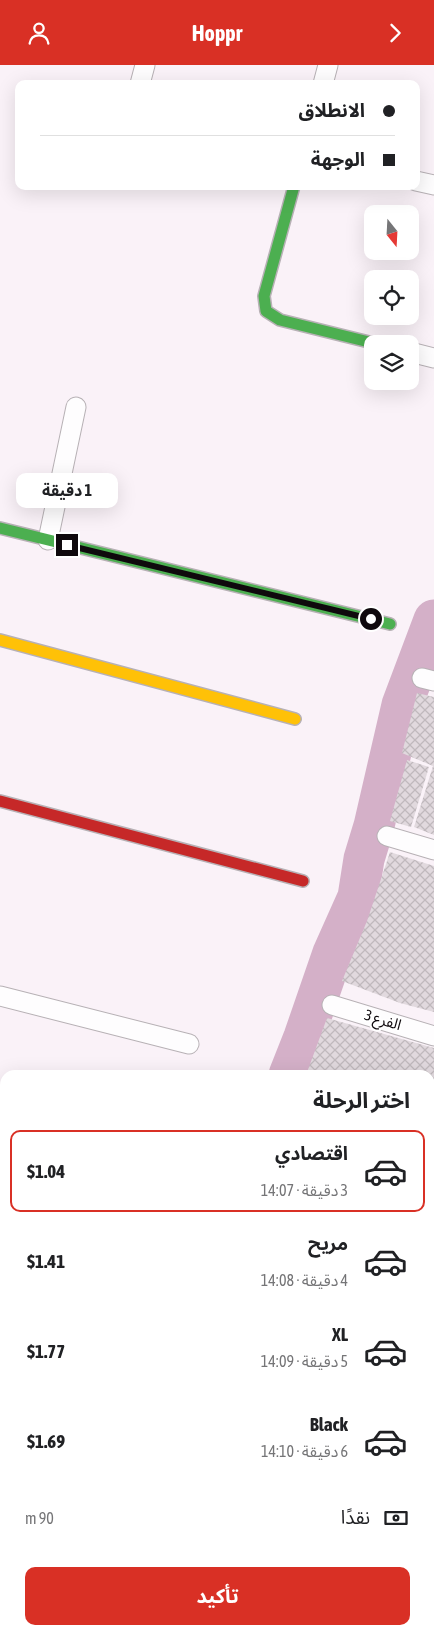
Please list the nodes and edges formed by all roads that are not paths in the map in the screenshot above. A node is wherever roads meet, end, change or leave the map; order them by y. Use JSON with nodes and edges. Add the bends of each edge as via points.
{"nodes":[{"id":1,"x":145,"y":65,"type":"edge"},
{"id":2,"x":328,"y":65,"type":"edge"},
{"id":3,"x":141,"y":80,"type":"edge"},
{"id":4,"x":324,"y":80,"type":"edge"},
{"id":5,"x":420,"y":182,"type":"edge"},
{"id":6,"x":434,"y":185,"type":"edge"},
{"id":7,"x":293,"y":190,"type":"edge"},
{"id":8,"x":364,"y":341,"type":"edge"},
{"id":9,"x":419,"y":354,"type":"edge"},
{"id":10,"x":434,"y":358,"type":"edge"},
{"id":11,"x":76,"y":407,"type":"dead end"},
{"id":12,"x":0,"y":528,"type":"edge"},
{"id":13,"x":48,"y":540,"type":"junction"},
{"id":14,"x":390,"y":624,"type":"dead end"},
{"id":15,"x":0,"y":640,"type":"edge"},
{"id":16,"x":295,"y":719,"type":"dead end"},
{"id":17,"x":0,"y":801,"type":"edge"},
{"id":18,"x":387,"y":836,"type":"dead end"},
{"id":19,"x":434,"y":850,"type":"edge"},
{"id":20,"x":303,"y":881,"type":"dead end"},
{"id":21,"x":0,"y":996,"type":"edge"},
{"id":22,"x":332,"y":1005,"type":"dead end"},
{"id":23,"x":434,"y":1036,"type":"edge"},
{"id":24,"x":189,"y":1044,"type":"dead end"}],
"edges":[{"from":1,"to":3,"type":"street"},
{"from":2,"to":4,"type":"street"},
{"from":5,"to":6,"type":"street"},
{"from":7,"to":8,"type":"street","via":[[264,296],[266,311],[280,320]]},
{"from":9,"to":10,"type":"street"},
{"from":11,"to":13,"type":"street"},
{"from":12,"to":13,"type":"street"},
{"from":13,"to":14,"type":"street"},
{"from":15,"to":16,"type":"street"},
{"from":17,"to":20,"type":"street"},
{"from":18,"to":19,"type":"street"},
{"from":21,"to":24,"type":"street"},
{"from":22,"to":23,"type":"street","name":"الفرع 3"}]}
